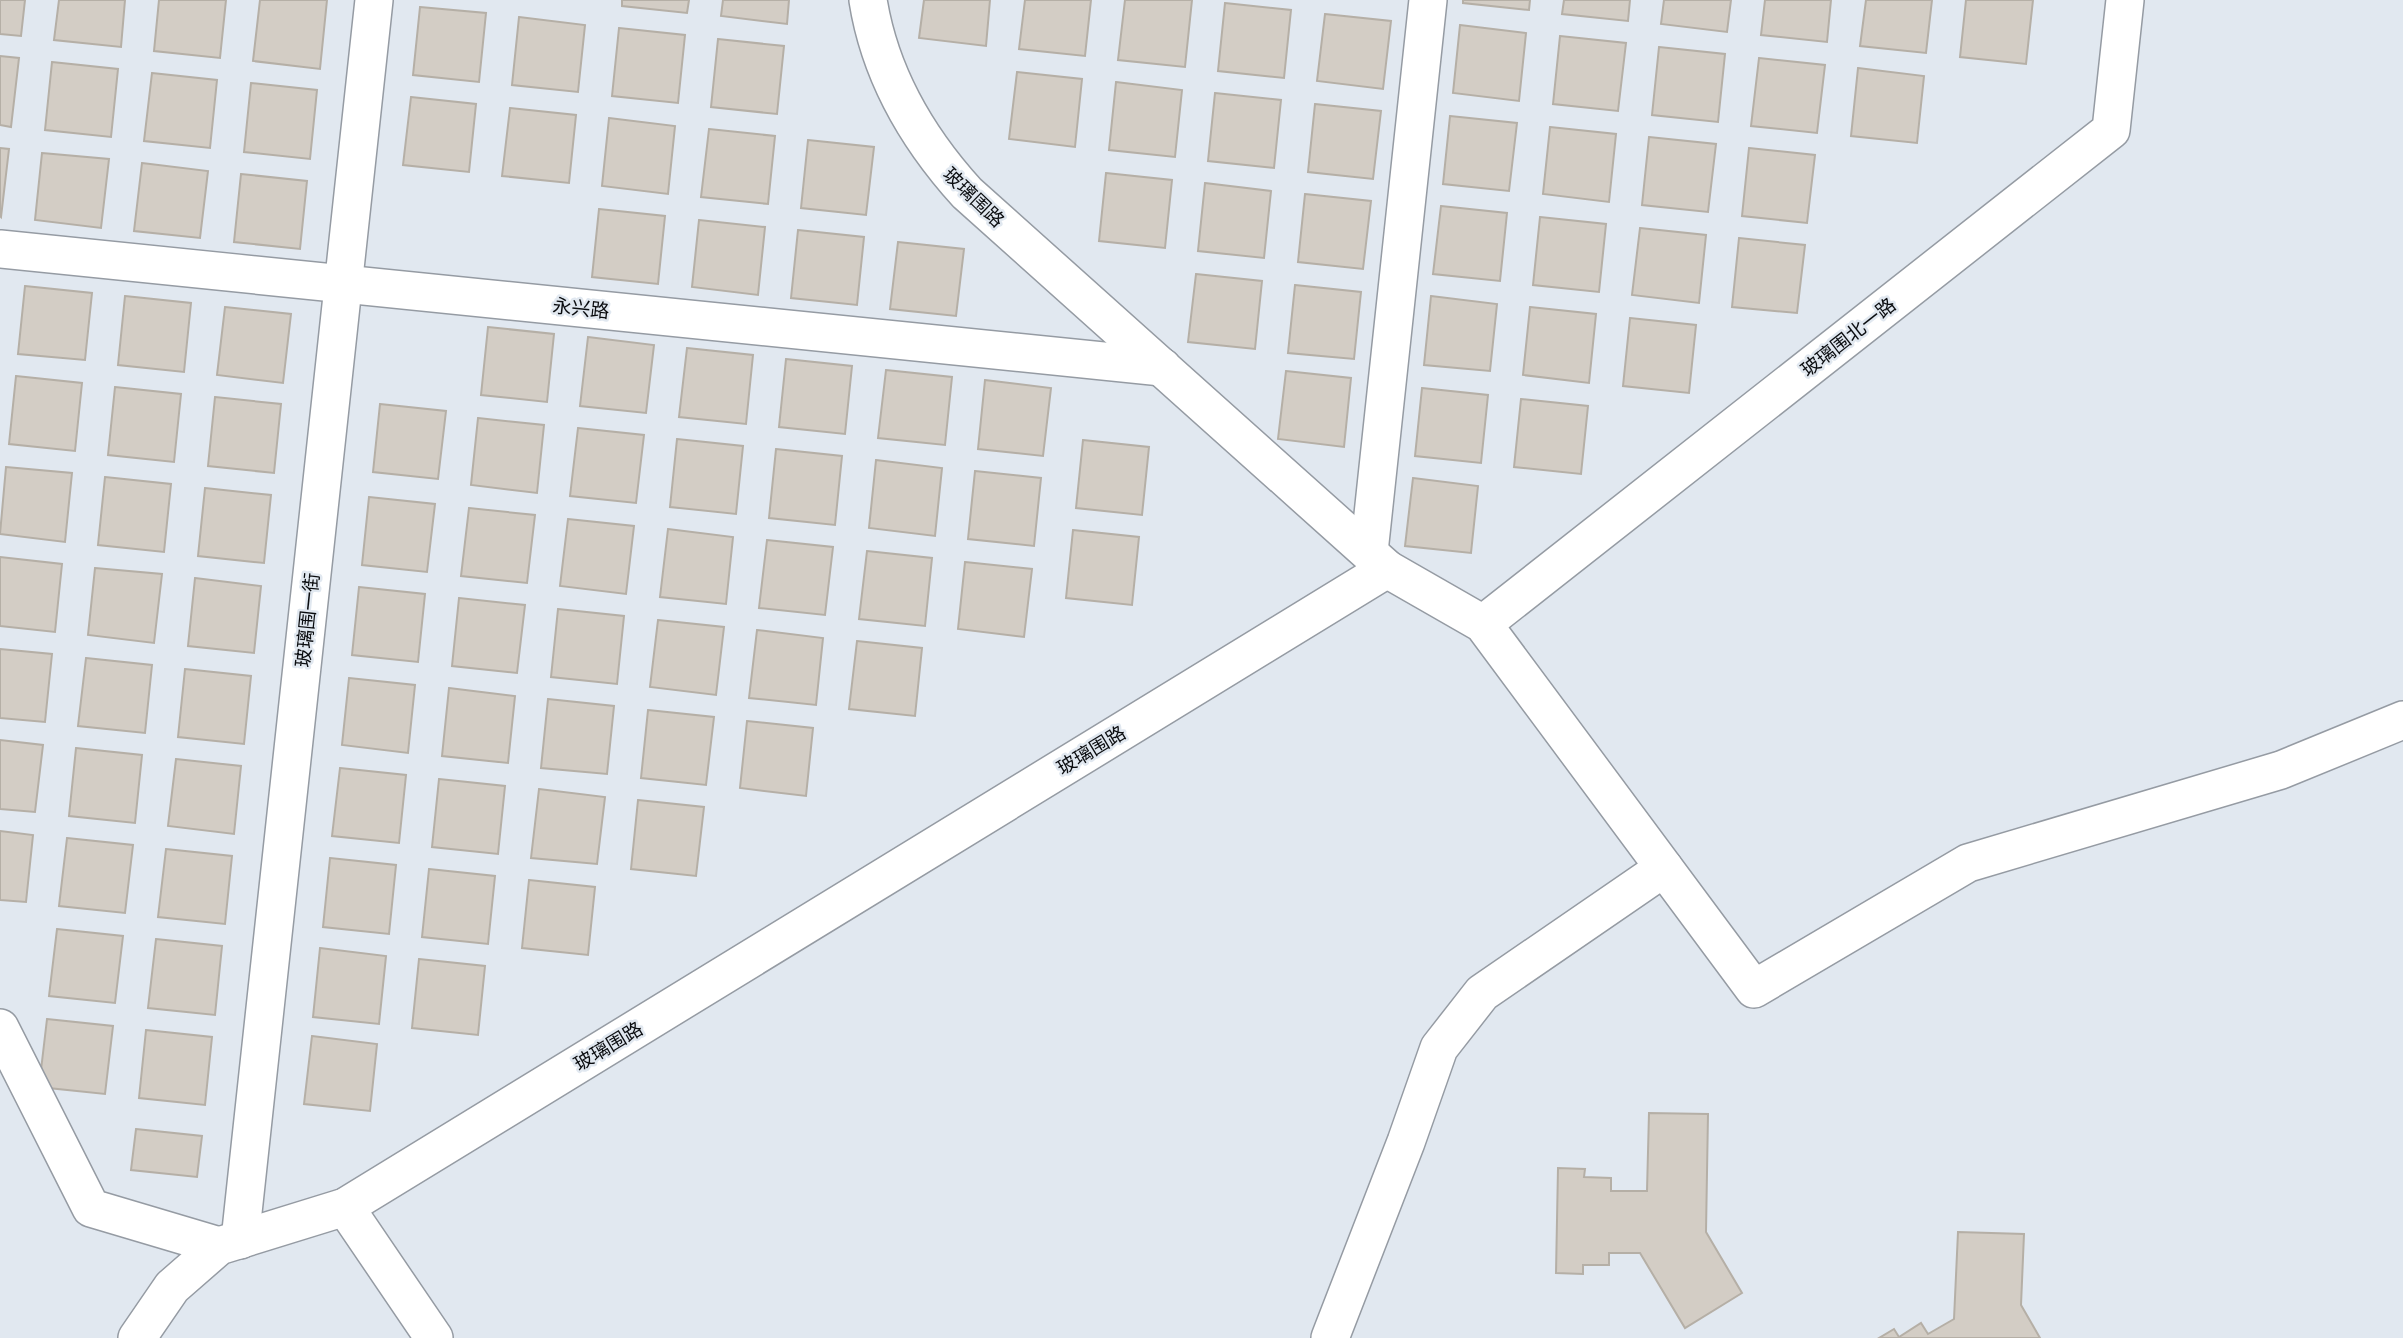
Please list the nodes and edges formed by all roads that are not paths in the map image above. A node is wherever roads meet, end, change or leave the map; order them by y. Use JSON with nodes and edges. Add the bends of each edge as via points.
{"nodes":[{"id":1,"x":374,"y":0,"type":"edge"},
{"id":2,"x":868,"y":0,"type":"edge"},
{"id":3,"x":1428,"y":0,"type":"edge"},
{"id":4,"x":2125,"y":0,"type":"edge"},
{"id":5,"x":0,"y":249,"type":"edge"},
{"id":6,"x":343,"y":284,"type":"junction"},
{"id":7,"x":1162,"y":367,"type":"junction"},
{"id":8,"x":1378,"y":560,"type":"junction"},
{"id":9,"x":1483,"y":624,"type":"junction"},
{"id":10,"x":2403,"y":720,"type":"edge"},
{"id":11,"x":1664,"y":868,"type":"junction"},
{"id":12,"x":0,"y":1028,"type":"edge"},
{"id":13,"x":345,"y":1207,"type":"junction"},
{"id":14,"x":230,"y":1243,"type":"junction"},
{"id":15,"x":137,"y":1338,"type":"edge"},
{"id":16,"x":434,"y":1338,"type":"edge"},
{"id":17,"x":1330,"y":1338,"type":"edge"}],
"edges":[{"from":1,"to":6,"type":"street","name":"玻璃围一街"},
{"from":2,"to":7,"type":"street","name":"玻璃围路","via":[[881,54],[897,93],[940,163],[967,193]]},
{"from":3,"to":8,"type":"street"},
{"from":4,"to":9,"type":"street","name":"玻璃围北一路","via":[[2111,130]]},
{"from":5,"to":6,"type":"street","name":"永兴路"},
{"from":6,"to":7,"type":"street","name":"永兴路"},
{"from":6,"to":14,"type":"street","name":"玻璃围一街"},
{"from":7,"to":8,"type":"street","name":"玻璃围路"},
{"from":8,"to":9,"type":"street"},
{"from":8,"to":13,"type":"street","name":"玻璃围路"},
{"from":9,"to":11,"type":"street"},
{"from":10,"to":11,"type":"street","via":[[2281,770],[1968,863],[1754,989]]},
{"from":11,"to":17,"type":"street","via":[[1482,993],[1439,1048]]},
{"from":12,"to":14,"type":"street","via":[[91,1208]]},
{"from":13,"to":14,"type":"street","name":"玻璃围路"},
{"from":13,"to":16,"type":"street"},
{"from":14,"to":15,"type":"street","name":"玻璃围路","via":[[172,1287]]}]}
